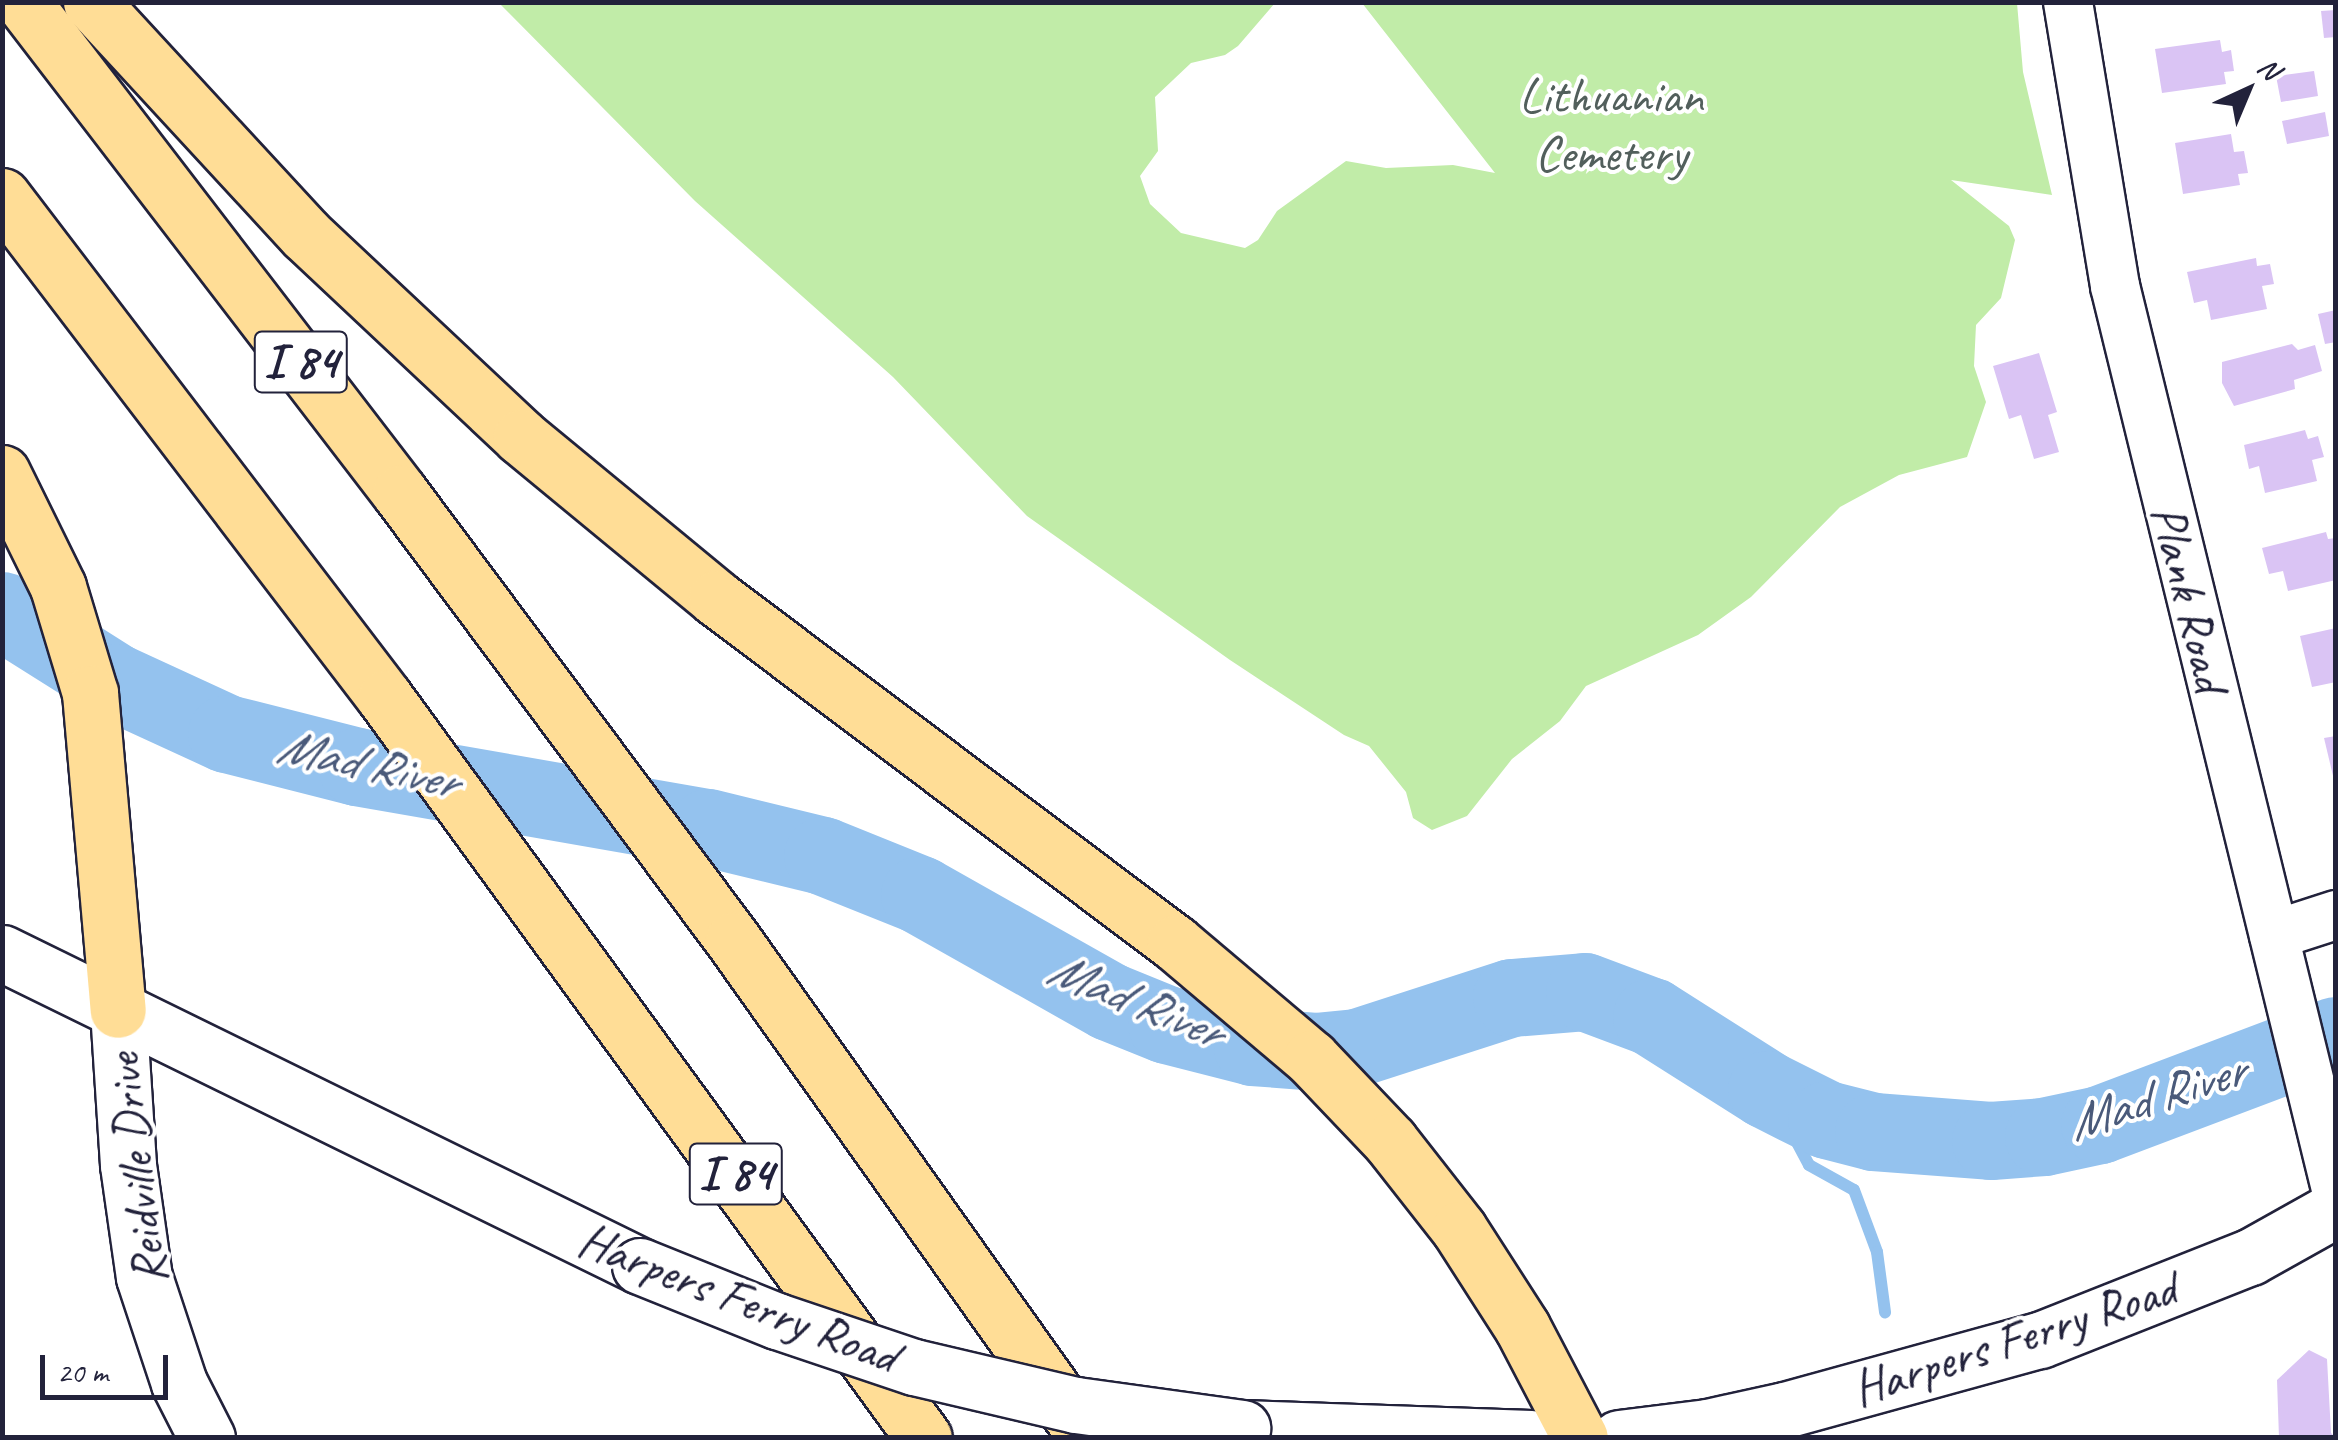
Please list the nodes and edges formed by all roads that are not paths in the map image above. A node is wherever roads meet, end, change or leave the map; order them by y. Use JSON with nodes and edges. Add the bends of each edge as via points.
{"nodes":[{"id":1,"x":23,"y":2,"type":"edge"},
{"id":2,"x":90,"y":2,"type":"edge"},
{"id":3,"x":2068,"y":2,"type":"edge"},
{"id":4,"x":2,"y":196,"type":"edge"},
{"id":5,"x":8,"y":482,"type":"edge"},
{"id":6,"x":2336,"y":915,"type":"edge"},
{"id":7,"x":2274,"y":935,"type":"junction"},
{"id":8,"x":2,"y":953,"type":"edge"},
{"id":9,"x":118,"y":1010,"type":"junction"},
{"id":10,"x":2336,"y":1189,"type":"edge"},
{"id":11,"x":2336,"y":1209,"type":"edge"},
{"id":12,"x":206,"y":1438,"type":"edge"},
{"id":13,"x":924,"y":1438,"type":"edge"},
{"id":14,"x":1087,"y":1438,"type":"edge"},
{"id":15,"x":1531,"y":1438,"type":"edge"},
{"id":16,"x":1580,"y":1438,"type":"edge"},
{"id":17,"x":1618,"y":1438,"type":"edge"}],
"edges":[{"from":1,"to":14,"type":"highway","number":"I 84","via":[[733,940]]},
{"from":2,"to":16,"type":"highway","via":[[305,234],[521,437],[716,598],[1175,942],[1312,1058],[1420,1176],[1490,1274]]},
{"from":3,"to":7,"type":"street","name":"Plank Road","via":[[2115,286]]},
{"from":4,"to":13,"type":"highway","number":"I 84","via":[[385,698]]},
{"from":5,"to":9,"type":"highway","via":[[77,641],[94,722]]},
{"from":6,"to":7,"type":"street"},
{"from":7,"to":10,"type":"street","name":"Plank Road"},
{"from":8,"to":9,"type":"main road","name":"Harpers Ferry Road"},
{"from":9,"to":12,"type":"main road","name":"Reidville Drive","via":[[144,1277],[169,1356]]},
{"from":9,"to":15,"type":"main road","name":"Harpers Ferry Road","bridge":true,"via":[[640,1266],[914,1367],[1076,1405],[1242,1428]]},
{"from":11,"to":17,"type":"main road","name":"Harpers Ferry Road","via":[[2250,1257],[2040,1340],[1785,1410]]}]}
